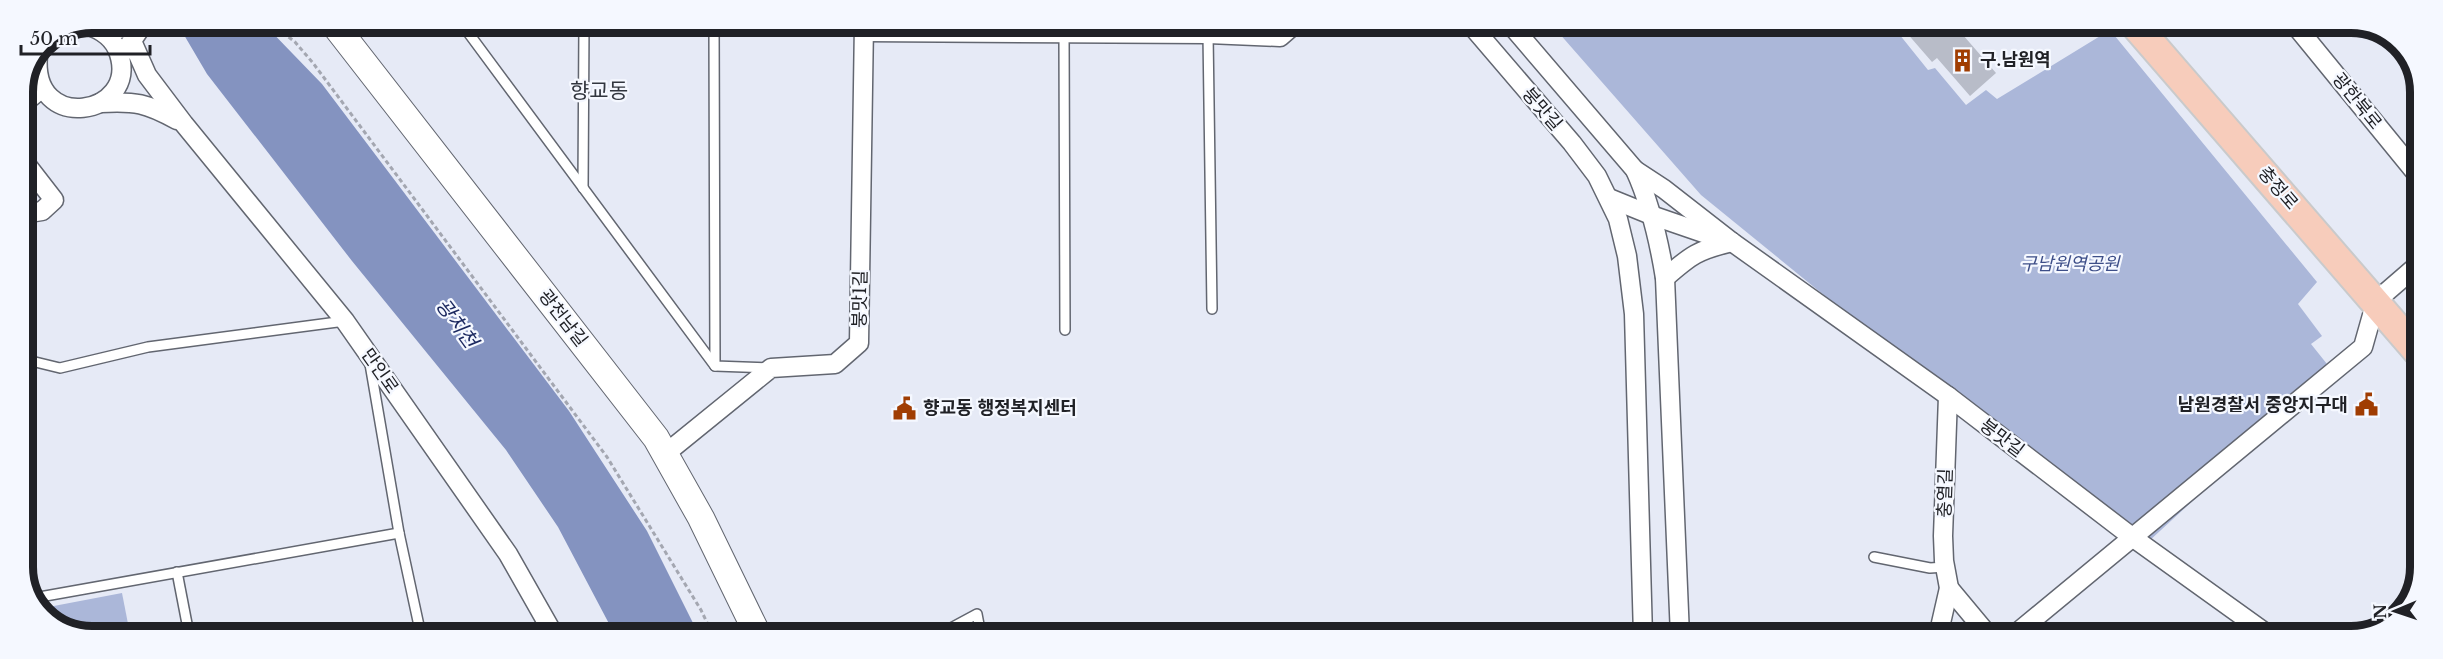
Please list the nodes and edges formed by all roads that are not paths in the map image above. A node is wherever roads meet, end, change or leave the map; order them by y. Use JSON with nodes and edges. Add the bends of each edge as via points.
{"nodes":[{"id":1,"x":104,"y":33,"type":"edge"},
{"id":2,"x":137,"y":33,"type":"edge"},
{"id":3,"x":341,"y":33,"type":"edge"},
{"id":4,"x":468,"y":33,"type":"edge"},
{"id":5,"x":584,"y":33,"type":"edge"},
{"id":6,"x":714,"y":33,"type":"edge"},
{"id":7,"x":864,"y":33,"type":"edge"},
{"id":8,"x":1035,"y":33,"type":"edge"},
{"id":9,"x":1285,"y":33,"type":"edge"},
{"id":10,"x":1478,"y":33,"type":"edge"},
{"id":11,"x":1518,"y":33,"type":"edge"},
{"id":12,"x":2142,"y":33,"type":"edge"},
{"id":13,"x":2302,"y":33,"type":"edge"},
{"id":14,"x":1064,"y":34,"type":"junction"},
{"id":15,"x":1208,"y":34,"type":"junction"},
{"id":16,"x":132,"y":41,"type":"junction"},
{"id":17,"x":121,"y":60,"type":"junction"},
{"id":18,"x":147,"y":75,"type":"junction"},
{"id":19,"x":35,"y":83,"type":"edge"},
{"id":20,"x":100,"y":103,"type":"junction"},
{"id":21,"x":184,"y":124,"type":"junction"},
{"id":22,"x":2410,"y":166,"type":"edge"},
{"id":23,"x":1635,"y":170,"type":"junction"},
{"id":24,"x":33,"y":174,"type":"edge"},
{"id":25,"x":583,"y":188,"type":"junction"},
{"id":26,"x":1609,"y":198,"type":"junction"},
{"id":27,"x":33,"y":212,"type":"edge"},
{"id":28,"x":1652,"y":215,"type":"junction"},
{"id":29,"x":1732,"y":242,"type":"junction"},
{"id":30,"x":2410,"y":272,"type":"edge"},
{"id":31,"x":1665,"y":279,"type":"junction"},
{"id":32,"x":2376,"y":301,"type":"junction"},
{"id":33,"x":1212,"y":309,"type":"dead end"},
{"id":34,"x":345,"y":321,"type":"junction"},
{"id":35,"x":1065,"y":330,"type":"dead end"},
{"id":36,"x":2410,"y":342,"type":"edge"},
{"id":37,"x":368,"y":353,"type":"junction"},
{"id":38,"x":33,"y":361,"type":"edge"},
{"id":39,"x":715,"y":366,"type":"junction"},
{"id":40,"x":771,"y":368,"type":"junction"},
{"id":41,"x":1948,"y":396,"type":"junction"},
{"id":42,"x":665,"y":453,"type":"junction"},
{"id":43,"x":399,"y":533,"type":"junction"},
{"id":44,"x":2132,"y":537,"type":"junction"},
{"id":45,"x":1874,"y":556,"type":"dead end"},
{"id":46,"x":1945,"y":567,"type":"junction"},
{"id":47,"x":177,"y":572,"type":"junction"},
{"id":48,"x":1949,"y":588,"type":"junction"},
{"id":49,"x":41,"y":597,"type":"edge"},
{"id":50,"x":187,"y":626,"type":"edge"},
{"id":51,"x":420,"y":626,"type":"edge"},
{"id":52,"x":549,"y":626,"type":"edge"},
{"id":53,"x":754,"y":626,"type":"edge"},
{"id":54,"x":955,"y":626,"type":"edge"},
{"id":55,"x":979,"y":626,"type":"edge"},
{"id":56,"x":1643,"y":626,"type":"edge"},
{"id":57,"x":1680,"y":626,"type":"edge"},
{"id":58,"x":1941,"y":626,"type":"edge"},
{"id":59,"x":1981,"y":626,"type":"edge"},
{"id":60,"x":2025,"y":626,"type":"edge"},
{"id":61,"x":2256,"y":626,"type":"edge"}],
"edges":[{"from":1,"to":17,"type":"street"},
{"from":2,"to":16,"type":"street"},
{"from":3,"to":42,"type":"street","name":"광천남길"},
{"from":4,"to":25,"type":"lane"},
{"from":5,"to":25,"type":"lane"},
{"from":6,"to":39,"type":"lane"},
{"from":7,"to":40,"type":"street","name":"붕맛1길","via":[[859,344],[836,364]]},
{"from":8,"to":14,"type":"street"},
{"from":9,"to":15,"type":"street","via":[[1280,37]]},
{"from":10,"to":26,"type":"street","name":"붕맛길","via":[[1572,143]]},
{"from":11,"to":23,"type":"street","name":"붕맛길"},
{"from":12,"to":32,"type":"main road","name":"충정로"},
{"from":13,"to":22,"type":"street","name":"광한북로"},
{"from":14,"to":15,"type":"street"},
{"from":14,"to":35,"type":"lane"},
{"from":15,"to":33,"type":"lane"},
{"from":16,"to":17,"type":"street"},
{"from":16,"to":18,"type":"street"},
{"from":17,"to":18,"type":"street"},
{"from":17,"to":20,"type":"street","via":[[114,92]]},
{"from":18,"to":21,"type":"street","name":"만인로"},
{"from":19,"to":20,"type":"street","via":[[67,108],[79,110]]},
{"from":20,"to":21,"type":"street","via":[[130,101],[157,109]]},
{"from":21,"to":34,"type":"street","name":"만인로"},
{"from":23,"to":28,"type":"street","name":"붕맛길"},
{"from":23,"to":29,"type":"street","name":"붕맛길"},
{"from":24,"to":27,"type":"street","via":[[54,200],[42,211]]},
{"from":25,"to":39,"type":"lane"},
{"from":26,"to":28,"type":"street","name":"붕맛길"},
{"from":26,"to":56,"type":"street","name":"붕맛길","via":[[1627,256],[1634,314]]},
{"from":28,"to":29,"type":"street","name":"붕맛길"},
{"from":28,"to":31,"type":"street","name":"붕맛길"},
{"from":29,"to":31,"type":"street","via":[[1702,249]]},
{"from":29,"to":41,"type":"street","name":"붕맛길"},
{"from":30,"to":32,"type":"street"},
{"from":31,"to":57,"type":"street","name":"붕맛길"},
{"from":32,"to":36,"type":"main road","name":"충정로"},
{"from":32,"to":44,"type":"street","via":[[2363,347]]},
{"from":34,"to":37,"type":"street","name":"만인로"},
{"from":34,"to":38,"type":"lane","via":[[148,347],[60,368]]},
{"from":37,"to":43,"type":"lane"},
{"from":37,"to":52,"type":"street","name":"만인로","via":[[508,554]]},
{"from":39,"to":40,"type":"lane"},
{"from":40,"to":42,"type":"street"},
{"from":41,"to":44,"type":"street","name":"붕맛길"},
{"from":41,"to":46,"type":"street","name":"충열길"},
{"from":42,"to":53,"type":"street","name":"광천남길"},
{"from":43,"to":47,"type":"lane"},
{"from":43,"to":51,"type":"lane"},
{"from":44,"to":60,"type":"street"},
{"from":44,"to":61,"type":"street","name":"붕맛길"},
{"from":45,"to":46,"type":"lane","via":[[1930,568]]},
{"from":46,"to":48,"type":"street","name":"충열길"},
{"from":47,"to":49,"type":"lane"},
{"from":47,"to":50,"type":"lane"},
{"from":48,"to":58,"type":"street"},
{"from":48,"to":59,"type":"street"},
{"from":54,"to":55,"type":"lane","via":[[977,614]]}]}
